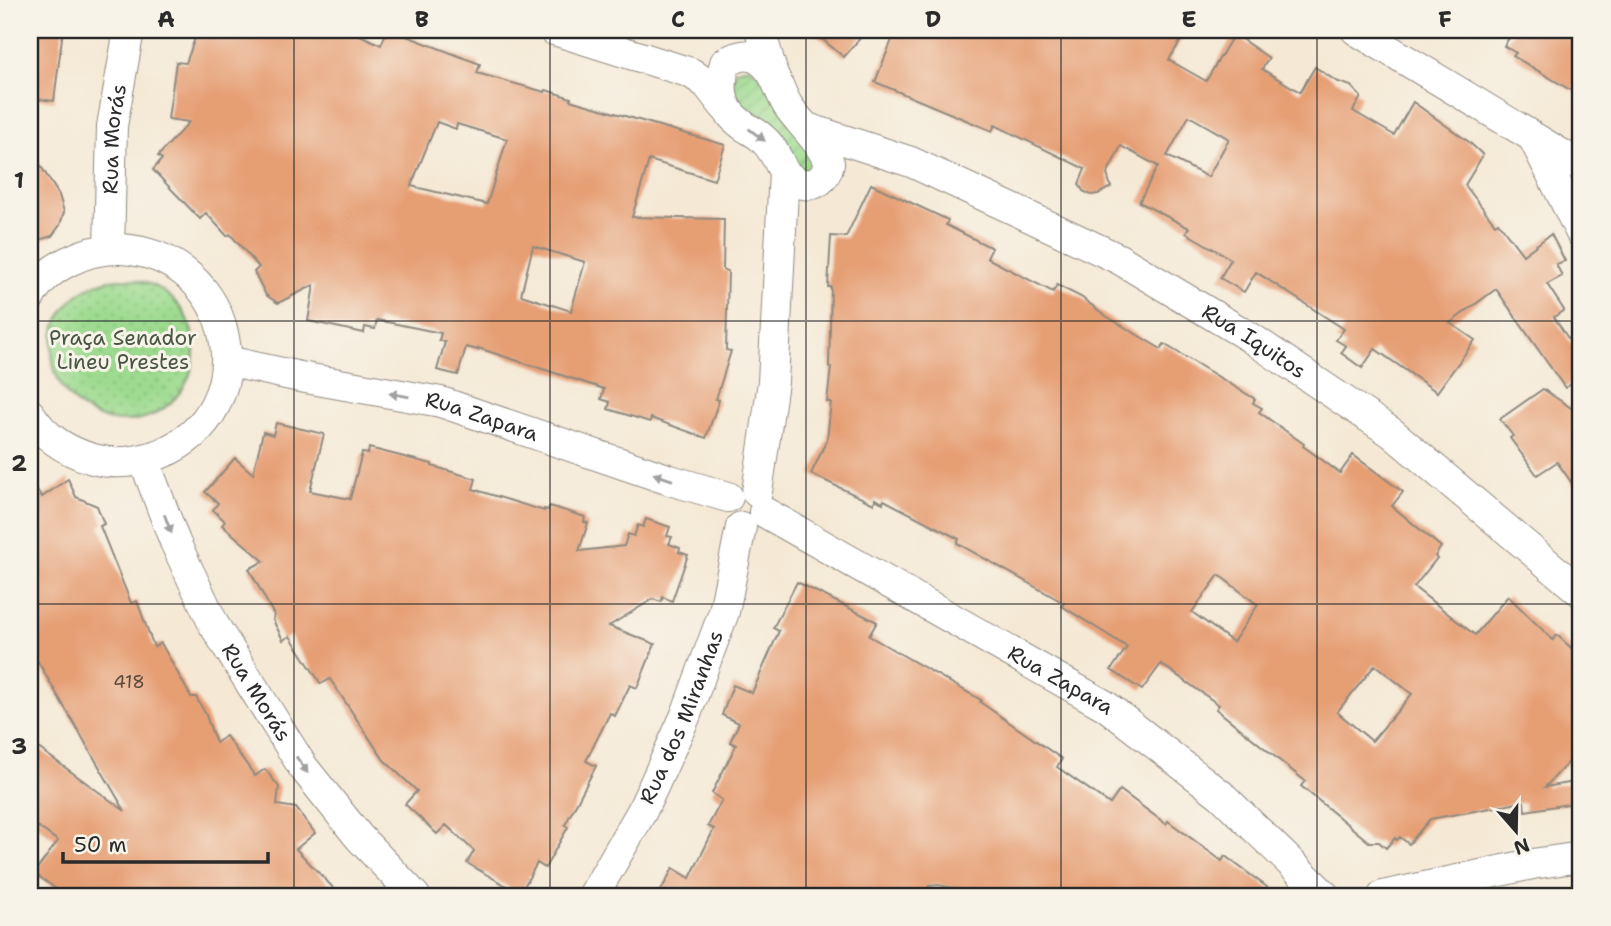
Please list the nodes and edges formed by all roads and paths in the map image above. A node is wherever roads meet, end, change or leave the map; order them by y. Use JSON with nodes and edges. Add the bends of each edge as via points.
{"nodes":[{"id":1,"x":129,"y":30,"type":"edge"},
{"id":2,"x":554,"y":30,"type":"edge"},
{"id":3,"x":760,"y":30,"type":"edge"},
{"id":4,"x":1356,"y":30,"type":"edge"},
{"id":5,"x":735,"y":49,"type":"edge"},
{"id":6,"x":772,"y":71,"type":"junction"},
{"id":7,"x":691,"y":73,"type":"junction"},
{"id":8,"x":724,"y":106,"type":"junction"},
{"id":9,"x":807,"y":128,"type":"junction"},
{"id":10,"x":1534,"y":139,"type":"junction"},
{"id":11,"x":887,"y":153,"type":"junction"},
{"id":12,"x":1581,"y":166,"type":"edge"},
{"id":13,"x":806,"y":176,"type":"junction"},
{"id":14,"x":1581,"y":233,"type":"edge"},
{"id":15,"x":109,"y":249,"type":"junction"},
{"id":16,"x":31,"y":292,"type":"edge"},
{"id":17,"x":226,"y":361,"type":"junction"},
{"id":18,"x":30,"y":414,"type":"edge"},
{"id":19,"x":144,"y":460,"type":"junction"},
{"id":20,"x":747,"y":507,"type":"junction"},
{"id":21,"x":1581,"y":592,"type":"edge"},
{"id":22,"x":1581,"y":858,"type":"edge"},
{"id":23,"x":415,"y":896,"type":"edge"},
{"id":24,"x":593,"y":896,"type":"edge"},
{"id":25,"x":1325,"y":896,"type":"edge"},
{"id":26,"x":1382,"y":896,"type":"edge"}],
"edges":[{"from":1,"to":15,"type":"street","name":"Rua Morás","via":[[112,125]]},
{"from":2,"to":7,"type":"street"},
{"from":3,"to":6,"type":"street"},
{"from":4,"to":10,"type":"street"},
{"from":5,"to":6,"type":"street"},
{"from":5,"to":7,"type":"street","via":[[705,71]]},
{"from":5,"to":8,"type":"street","via":[[720,88]]},
{"from":6,"to":9,"type":"street","via":[[790,108]]},
{"from":7,"to":8,"type":"street","via":[[707,84]]},
{"from":8,"to":13,"type":"street","one_way":true},
{"from":9,"to":11,"type":"street","name":"Rua Iquitos"},
{"from":9,"to":13,"type":"street","via":[[829,163]]},
{"from":10,"to":12,"type":"street"},
{"from":10,"to":14,"type":"street"},
{"from":11,"to":13,"type":"street","via":[[849,159]]},
{"from":11,"to":21,"type":"street","name":"Rua Iquitos","via":[[1119,259],[1251,338],[1392,433]]},
{"from":13,"to":20,"type":"street","name":"Rua dos Miranhas","via":[[783,215],[773,382]]},
{"from":15,"to":16,"type":"street","via":[[80,256],[54,270]]},
{"from":15,"to":17,"type":"street","via":[[139,250],[169,260],[194,278],[213,302],[224,331]]},
{"from":17,"to":19,"type":"street","via":[[219,395],[202,424],[176,447]]},
{"from":20,"to":17,"type":"street","name":"Rua Zapara","one_way":true,"via":[[441,402]]},
{"from":18,"to":19,"type":"street","via":[[40,430],[70,452],[107,463]]},
{"from":19,"to":23,"type":"street","name":"Rua Morás","one_way":true,"via":[[214,625],[303,767],[359,837]]},
{"from":20,"to":24,"type":"street","name":"Rua dos Miranhas","via":[[724,612],[685,717],[642,811]]},
{"from":20,"to":25,"type":"street","name":"Rua Zapara","via":[[1106,706],[1221,795]]},
{"from":22,"to":26,"type":"street"}]}
